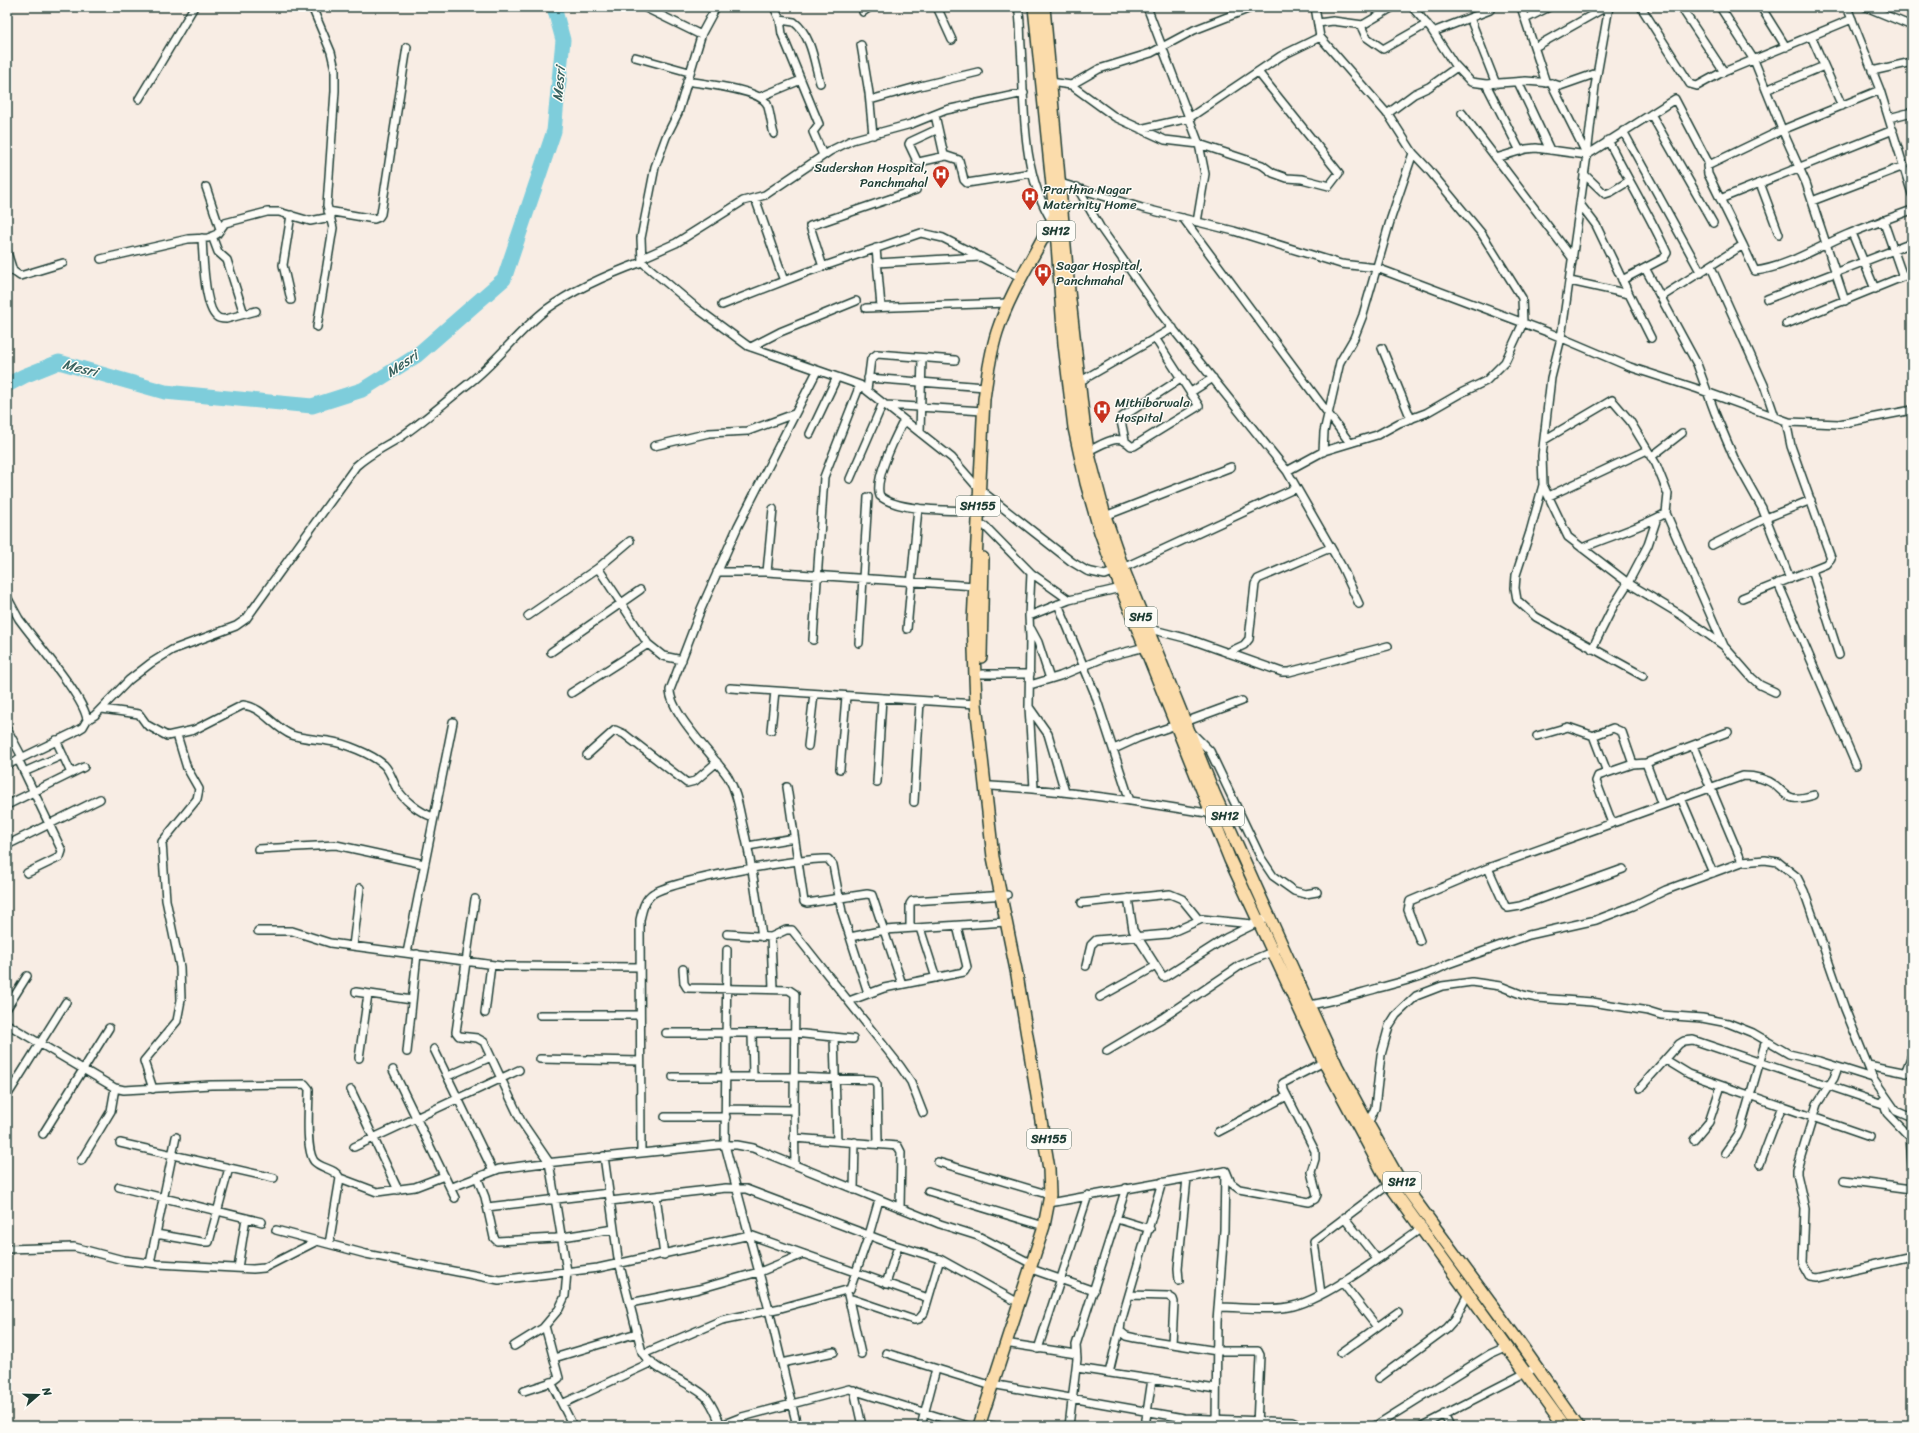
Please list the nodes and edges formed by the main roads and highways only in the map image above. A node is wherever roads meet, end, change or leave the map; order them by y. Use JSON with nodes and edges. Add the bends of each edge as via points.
{"nodes":[{"id":1,"x":1034,"y":7,"type":"edge"},
{"id":2,"x":1044,"y":7,"type":"edge"},
{"id":3,"x":1055,"y":181,"type":"junction"},
{"id":4,"x":1056,"y":215,"type":"junction"},
{"id":5,"x":1060,"y":232,"type":"junction"},
{"id":6,"x":983,"y":491,"type":"junction"},
{"id":7,"x":1119,"y":570,"type":"junction"},
{"id":8,"x":1183,"y":726,"type":"junction"},
{"id":9,"x":1208,"y":778,"type":"joint"},
{"id":10,"x":992,"y":821,"type":"junction"},
{"id":11,"x":1004,"y":896,"type":"junction"},
{"id":12,"x":1394,"y":1180,"type":"junction"},
{"id":13,"x":1052,"y":1199,"type":"junction"},
{"id":14,"x":1426,"y":1225,"type":"junction"},
{"id":15,"x":1033,"y":1267,"type":"junction"},
{"id":16,"x":1027,"y":1286,"type":"junction"},
{"id":17,"x":994,"y":1386,"type":"junction"},
{"id":18,"x":985,"y":1426,"type":"edge"},
{"id":19,"x":1564,"y":1426,"type":"edge"},
{"id":20,"x":1578,"y":1426,"type":"edge"}],
"edges":[{"from":1,"to":3,"type":"main road","number":"SH12"},
{"from":2,"to":3,"type":"main road"},
{"from":3,"to":4,"type":"main road","number":"SH12"},
{"from":4,"to":5,"type":"main road","number":"SH12"},
{"from":4,"to":6,"type":"main road","number":"SH155","via":[[1008,303],[996,333],[987,371],[983,411]]},
{"from":5,"to":6,"type":"main road","number":"SH155","via":[[1046,245],[1007,320],[999,343],[993,376]]},
{"from":5,"to":7,"type":"main road","number":"SH5","via":[[1088,451]]},
{"from":5,"to":7,"type":"main road","number":"SH12","via":[[1064,344],[1074,428],[1100,532]]},
{"from":6,"to":10,"type":"main road","number":"SH155","via":[[985,526],[981,608],[982,674]]},
{"from":6,"to":10,"type":"main road","number":"SH155","via":[[978,511],[973,622],[976,704]]},
{"from":7,"to":8,"type":"main road","number":"SH5","via":[[1146,628]]},
{"from":7,"to":8,"type":"main road","number":"SH12","via":[[1121,588],[1145,647]]},
{"from":8,"to":9,"type":"main road","number":"SH5"},
{"from":8,"to":12,"type":"main road","number":"SH12","via":[[1190,760],[1256,923],[1324,1062]]},
{"from":9,"to":12,"type":"main road","number":"SH12","via":[[1337,1066]]},
{"from":10,"to":11,"type":"main road","number":"SH155"},
{"from":11,"to":13,"type":"main road","number":"SH155","via":[[1006,922]]},
{"from":11,"to":13,"type":"main road","number":"SH155","via":[[1026,983],[1054,1172]]},
{"from":12,"to":14,"type":"main road","number":"SH12"},
{"from":13,"to":15,"type":"main road","number":"SH155"},
{"from":13,"to":15,"type":"main road","number":"SH155","via":[[1047,1232]]},
{"from":14,"to":19,"type":"main road","via":[[1468,1294]]},
{"from":14,"to":20,"type":"main road","number":"SH12","via":[[1537,1367]]},
{"from":15,"to":16,"type":"main road","number":"SH155"},
{"from":16,"to":17,"type":"main road","number":"SH155","via":[[1019,1303]]},
{"from":16,"to":17,"type":"main road","number":"SH155","via":[[1011,1344]]},
{"from":17,"to":18,"type":"main road","number":"SH155"}]}
